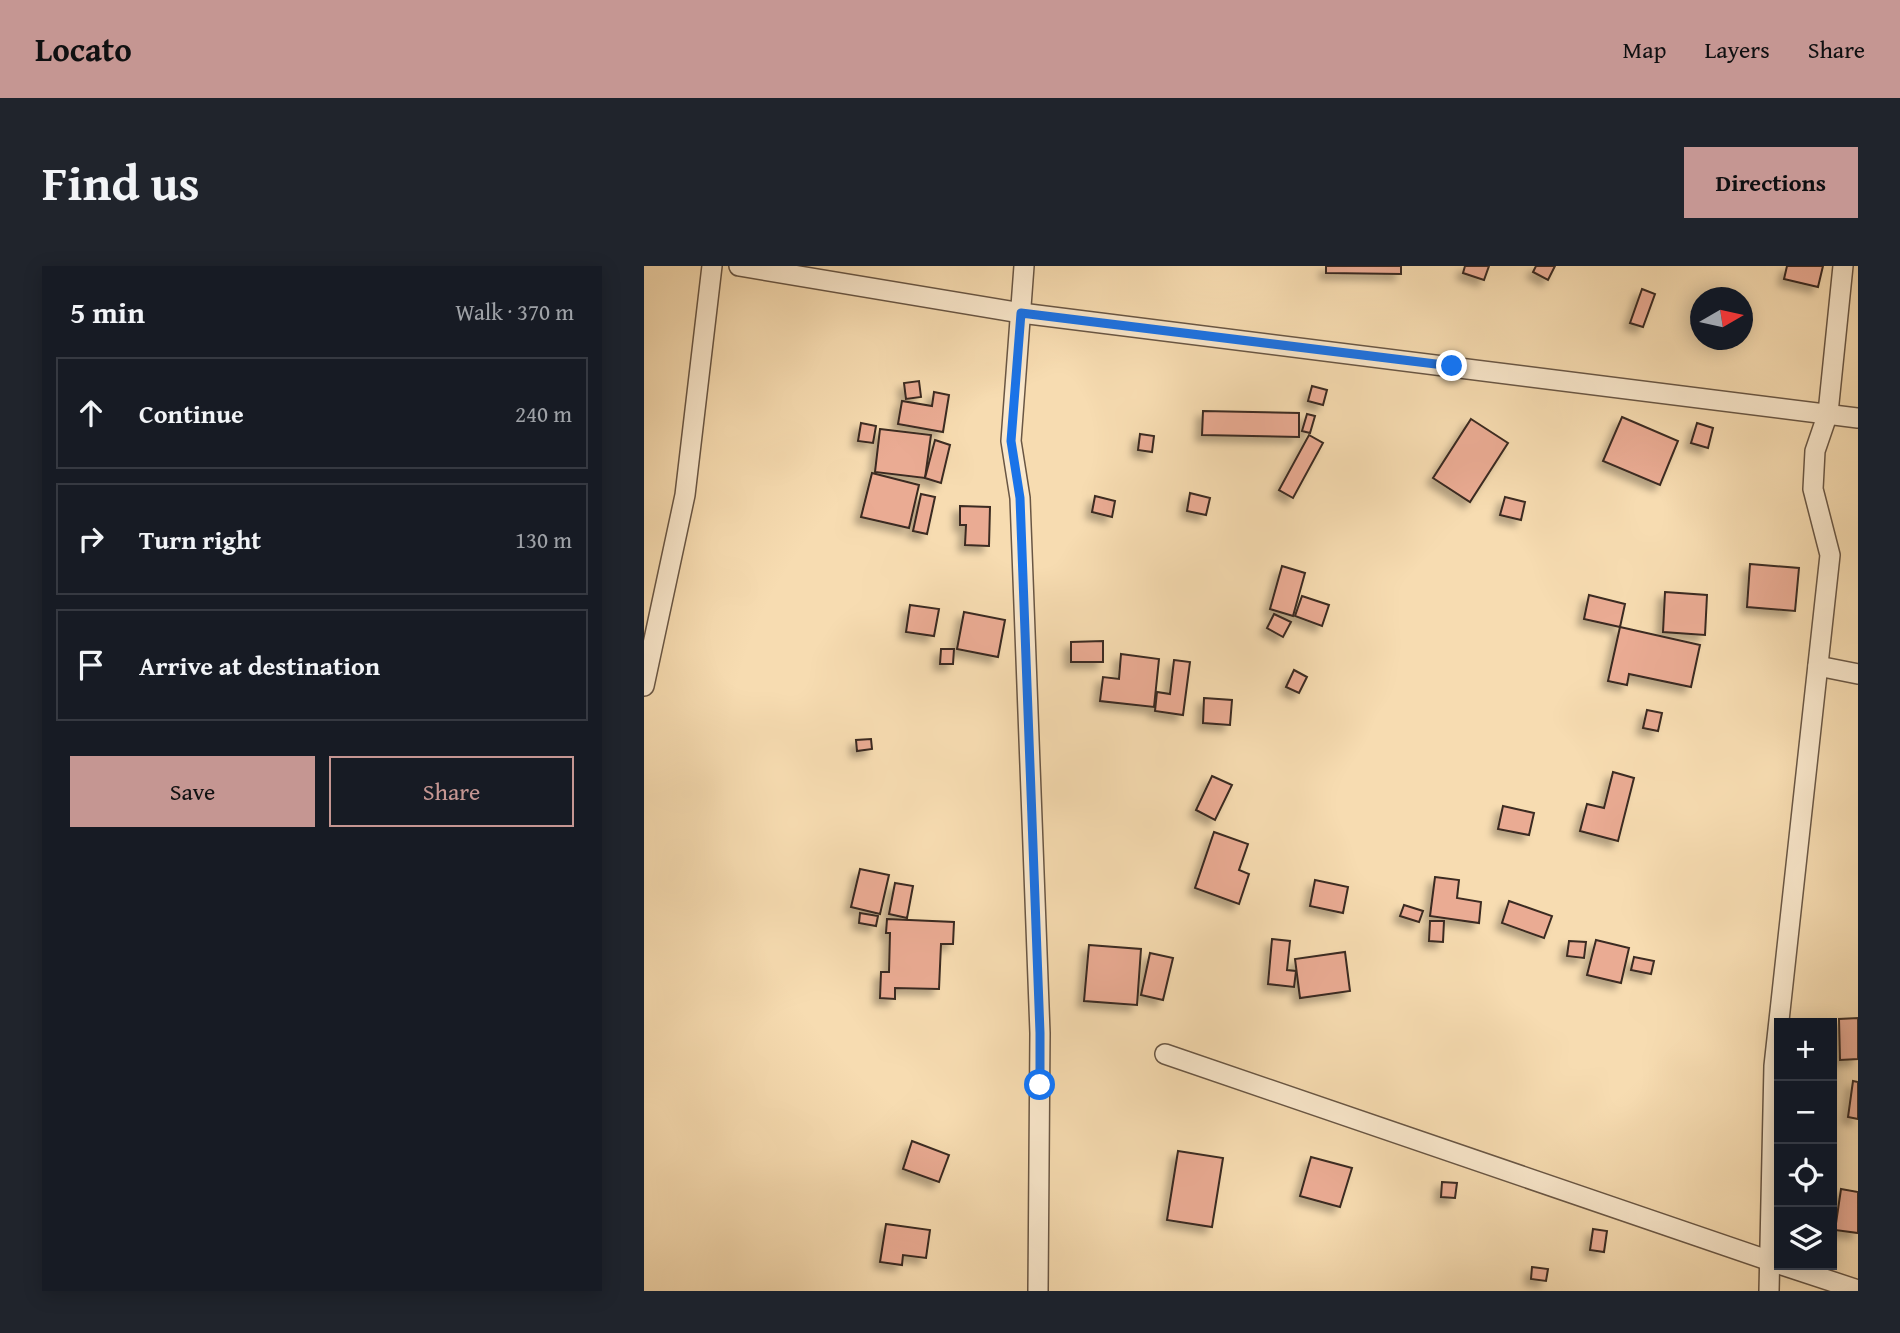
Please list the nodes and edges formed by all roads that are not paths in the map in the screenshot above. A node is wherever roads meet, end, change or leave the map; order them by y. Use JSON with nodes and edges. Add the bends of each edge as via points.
{"nodes":[{"id":1,"x":712,"y":266,"type":"edge"},
{"id":2,"x":739,"y":266,"type":"edge"},
{"id":3,"x":1024,"y":266,"type":"edge"},
{"id":4,"x":1843,"y":266,"type":"edge"},
{"id":5,"x":1021,"y":313,"type":"junction"},
{"id":6,"x":1828,"y":413,"type":"junction"},
{"id":7,"x":1858,"y":418,"type":"edge"},
{"id":8,"x":1818,"y":666,"type":"junction"},
{"id":9,"x":1858,"y":674,"type":"edge"},
{"id":10,"x":644,"y":686,"type":"edge"},
{"id":11,"x":1165,"y":1054,"type":"dead end"},
{"id":12,"x":1776,"y":1207,"type":"edge"},
{"id":13,"x":1774,"y":1262,"type":"edge"},
{"id":14,"x":1775,"y":1270,"type":"edge"},
{"id":15,"x":1798,"y":1270,"type":"edge"},
{"id":16,"x":1858,"y":1290,"type":"edge"},
{"id":17,"x":1038,"y":1291,"type":"edge"},
{"id":18,"x":1769,"y":1291,"type":"edge"}],
"edges":[{"from":1,"to":10,"type":"street","via":[[685,495]]},
{"from":2,"to":5,"type":"street"},
{"from":3,"to":5,"type":"street"},
{"from":4,"to":6,"type":"street"},
{"from":5,"to":6,"type":"street"},
{"from":5,"to":17,"type":"street","via":[[1011,441],[1020,498],[1040,1033]]},
{"from":6,"to":7,"type":"street"},
{"from":6,"to":8,"type":"street","via":[[1815,452],[1813,489],[1830,555]]},
{"from":8,"to":9,"type":"street"},
{"from":8,"to":12,"type":"street","via":[[1774,1066]]},
{"from":11,"to":13,"type":"street"},
{"from":14,"to":18,"type":"street"},
{"from":15,"to":16,"type":"street"}]}
